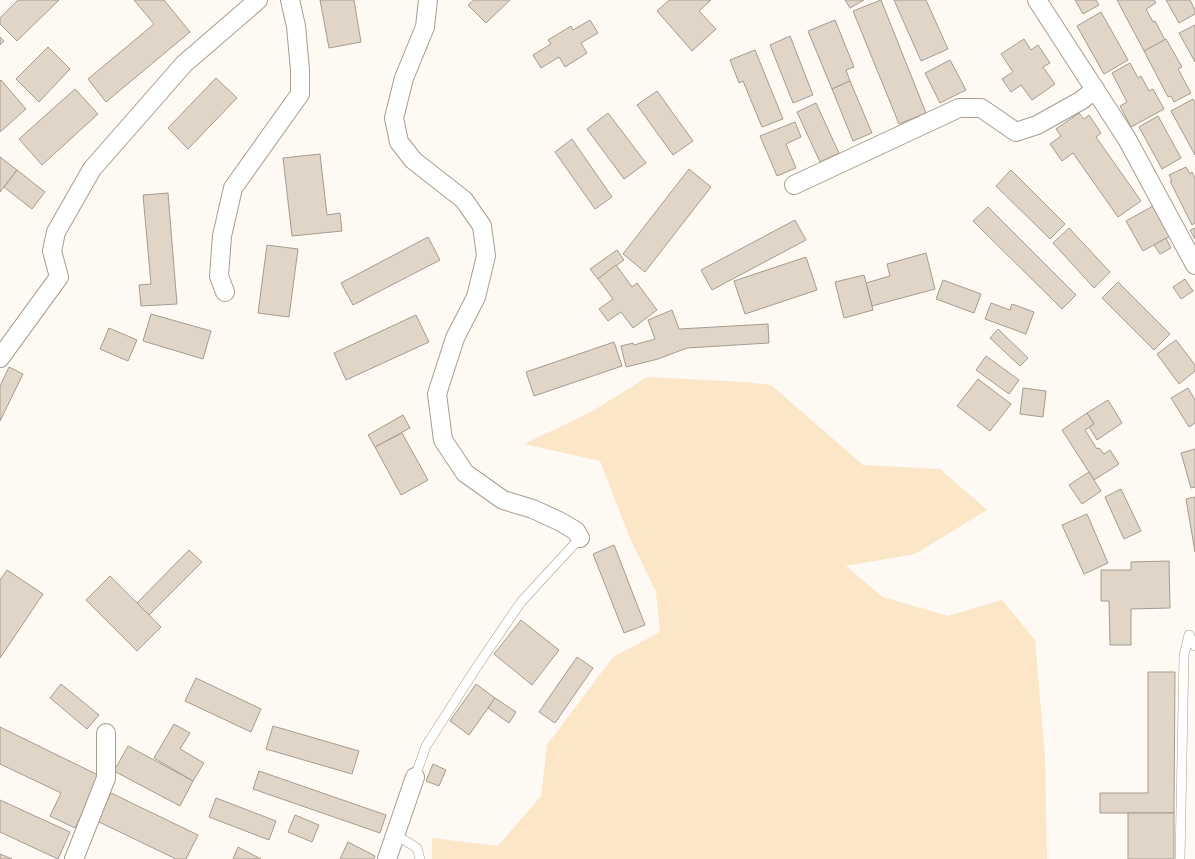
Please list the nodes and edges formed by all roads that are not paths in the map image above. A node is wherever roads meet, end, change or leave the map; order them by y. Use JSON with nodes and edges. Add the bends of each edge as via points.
{"nodes":[{"id":1,"x":258,"y":0,"type":"edge"},
{"id":2,"x":290,"y":0,"type":"edge"},
{"id":3,"x":428,"y":0,"type":"edge"},
{"id":4,"x":1037,"y":0,"type":"edge"},
{"id":5,"x":1095,"y":89,"type":"junction"},
{"id":6,"x":794,"y":185,"type":"dead end"},
{"id":7,"x":1195,"y":265,"type":"edge"},
{"id":8,"x":225,"y":292,"type":"dead end"},
{"id":9,"x":0,"y":358,"type":"edge"},
{"id":10,"x":580,"y":538,"type":"joint"},
{"id":11,"x":1195,"y":646,"type":"edge"},
{"id":12,"x":106,"y":733,"type":"dead end"},
{"id":13,"x":415,"y":778,"type":"joint"},
{"id":14,"x":396,"y":835,"type":"junction"},
{"id":15,"x":74,"y":859,"type":"edge"},
{"id":16,"x":387,"y":859,"type":"edge"},
{"id":17,"x":420,"y":859,"type":"edge"},
{"id":18,"x":1180,"y":859,"type":"edge"}],
"edges":[{"from":1,"to":9,"type":"street","via":[[184,64],[92,169],[56,232],[52,251],[58,277]]},
{"from":2,"to":8,"type":"street","via":[[296,26],[300,94],[233,188],[222,236],[219,276]]},
{"from":3,"to":10,"type":"street","via":[[425,27],[404,78],[394,118],[399,142],[413,160],[464,200],[482,226],[486,256],[476,298],[455,338],[437,394],[443,440],[471,478],[503,500],[533,509],[561,522],[576,531]]},
{"from":4,"to":5,"type":"street"},
{"from":5,"to":6,"type":"street","via":[[1082,100],[1016,132],[981,108],[959,108]]},
{"from":5,"to":7,"type":"street","via":[[1127,139]]},
{"from":10,"to":13,"type":"lane","via":[[521,602],[426,746]]},
{"from":11,"to":18,"type":"lane","via":[[1189,635],[1184,655]]},
{"from":12,"to":15,"type":"street","via":[[106,778]]},
{"from":13,"to":14,"type":"street"},
{"from":14,"to":16,"type":"street"},
{"from":14,"to":17,"type":"lane","via":[[417,848]]}]}
